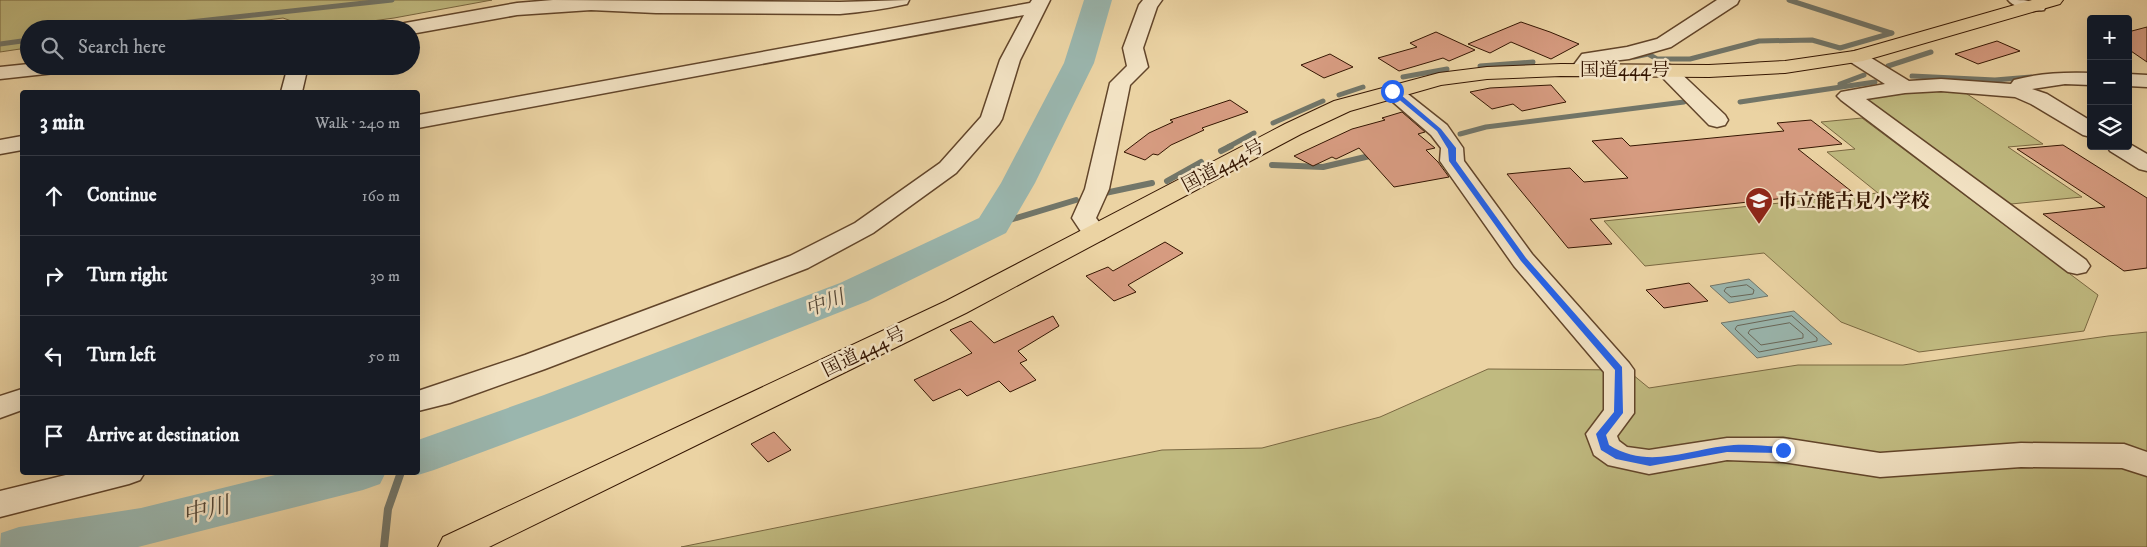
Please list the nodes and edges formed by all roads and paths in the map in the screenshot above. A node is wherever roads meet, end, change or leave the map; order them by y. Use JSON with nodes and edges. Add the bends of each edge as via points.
{"nodes":[{"id":1,"x":900,"y":0,"type":"edge"},
{"id":2,"x":1153,"y":0,"type":"edge"},
{"id":3,"x":1730,"y":0,"type":"edge"},
{"id":4,"x":2036,"y":2,"type":"edge"},
{"id":5,"x":1039,"y":4,"type":"edge"},
{"id":6,"x":420,"y":26,"type":"edge"},
{"id":7,"x":1856,"y":56,"type":"junction"},
{"id":8,"x":1580,"y":70,"type":"junction"},
{"id":9,"x":1666,"y":70,"type":"junction"},
{"id":10,"x":20,"y":71,"type":"edge"},
{"id":11,"x":0,"y":73,"type":"edge"},
{"id":12,"x":296,"y":75,"type":"edge"},
{"id":13,"x":2087,"y":79,"type":"edge"},
{"id":14,"x":2132,"y":80,"type":"edge"},
{"id":15,"x":2147,"y":81,"type":"edge"},
{"id":16,"x":1905,"y":86,"type":"junction"},
{"id":17,"x":292,"y":90,"type":"edge"},
{"id":18,"x":1392,"y":91,"type":"junction"},
{"id":19,"x":2019,"y":91,"type":"junction"},
{"id":20,"x":1717,"y":120,"type":"dead end"},
{"id":21,"x":420,"y":121,"type":"edge"},
{"id":22,"x":2087,"y":128,"type":"edge"},
{"id":23,"x":20,"y":143,"type":"edge"},
{"id":24,"x":0,"y":147,"type":"edge"},
{"id":25,"x":2124,"y":150,"type":"edge"},
{"id":26,"x":2147,"y":164,"type":"edge"},
{"id":27,"x":1095,"y":234,"type":"junction"},
{"id":28,"x":2077,"y":266,"type":"dead end"},
{"id":29,"x":20,"y":400,"type":"edge"},
{"id":30,"x":420,"y":401,"type":"edge"},
{"id":31,"x":0,"y":407,"type":"edge"},
{"id":32,"x":2147,"y":464,"type":"edge"},
{"id":33,"x":117,"y":475,"type":"edge"},
{"id":34,"x":0,"y":504,"type":"edge"},
{"id":35,"x":456,"y":547,"type":"edge"}],
"edges":[{"from":1,"to":6,"type":"street","via":[[840,8],[553,6]]},
{"from":2,"to":27,"type":"street","via":[[1148,5],[1133,48],[1138,67],[1120,84],[1097,189],[1084,218]]},
{"from":3,"to":8,"type":"street","via":[[1664,43],[1589,58]]},
{"from":4,"to":7,"type":"highway","name":"国道444号"},
{"from":5,"to":21,"type":"street"},
{"from":5,"to":30,"type":"street","via":[[1010,60],[992,119],[948,168],[864,228],[799,262],[535,362]]},
{"from":7,"to":9,"type":"highway","name":"国道444号","via":[[1785,67]]},
{"from":7,"to":16,"type":"street"},
{"from":8,"to":9,"type":"highway","name":"国道444号"},
{"from":8,"to":18,"type":"highway","name":"国道444号","via":[[1487,73],[1439,79]]},
{"from":9,"to":20,"type":"street"},
{"from":10,"to":11,"type":"street"},
{"from":12,"to":17,"type":"street"},
{"from":13,"to":19,"type":"street","via":[[2065,78],[2021,84]]},
{"from":14,"to":15,"type":"street"},
{"from":16,"to":19,"type":"street","via":[[1941,85]]},
{"from":16,"to":28,"type":"street","via":[[1848,96]]},
{"from":18,"to":27,"type":"highway","name":"国道444号","via":[[1326,113]]},
{"from":18,"to":32,"type":"street","via":[[1439,130],[1452,148],[1452,161],[1523,260],[1619,370],[1618,413],[1601,434],[1605,447],[1619,457],[1650,462],[1727,449],[1783,450],[1880,465],[2021,455],[2124,456]]},
{"from":19,"to":22,"type":"street"},
{"from":23,"to":24,"type":"street"},
{"from":25,"to":26,"type":"street"},
{"from":27,"to":35,"type":"highway","name":"国道444号","via":[[956,307]]},
{"from":29,"to":31,"type":"street"},
{"from":33,"to":34,"type":"street"}]}
